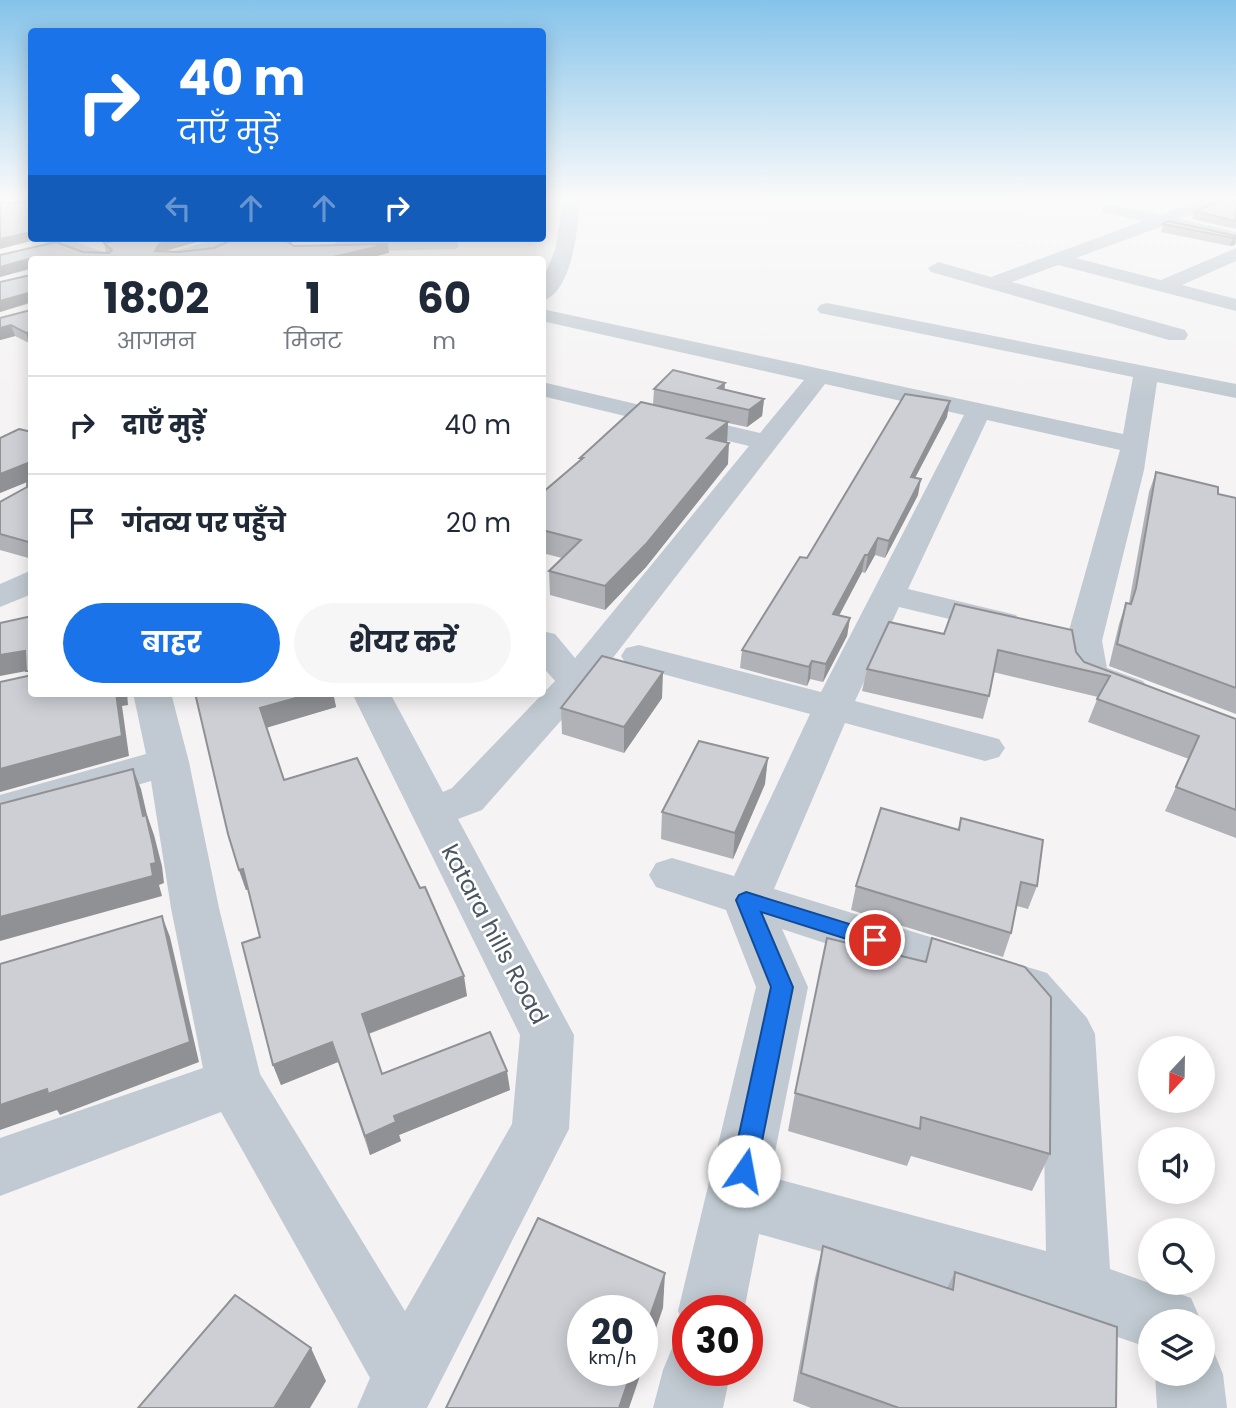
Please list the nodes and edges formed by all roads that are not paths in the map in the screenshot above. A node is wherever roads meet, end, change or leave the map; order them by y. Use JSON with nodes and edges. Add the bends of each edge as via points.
{"nodes":[{"id":1,"x":558,"y":266,"type":"edge"},
{"id":2,"x":1039,"y":266,"type":"edge"},
{"id":3,"x":1083,"y":266,"type":"edge"},
{"id":4,"x":1209,"y":266,"type":"edge"},
{"id":5,"x":938,"y":268,"type":"dead end"},
{"id":6,"x":995,"y":282,"type":"junction"},
{"id":7,"x":1163,"y":286,"type":"junction"},
{"id":8,"x":546,"y":291,"type":"edge"},
{"id":9,"x":1235,"y":304,"type":"edge"},
{"id":10,"x":827,"y":309,"type":"dead end"},
{"id":11,"x":546,"y":316,"type":"edge"},
{"id":12,"x":1177,"y":335,"type":"junction"},
{"id":13,"x":1148,"y":359,"type":"junction"},
{"id":14,"x":820,"y":375,"type":"junction"},
{"id":15,"x":1236,"y":391,"type":"edge"},
{"id":16,"x":550,"y":397,"type":"edge"},
{"id":17,"x":979,"y":410,"type":"junction"},
{"id":18,"x":766,"y":442,"type":"junction"},
{"id":19,"x":1140,"y":465,"type":"junction"},
{"id":20,"x":21,"y":577,"type":"edge"},
{"id":21,"x":891,"y":595,"type":"junction"},
{"id":22,"x":0,"y":597,"type":"edge"},
{"id":23,"x":1057,"y":635,"type":"junction"},
{"id":24,"x":546,"y":647,"type":"edge"},
{"id":25,"x":639,"y":656,"type":"dead end"},
{"id":26,"x":575,"y":682,"type":"junction"},
{"id":27,"x":153,"y":697,"type":"edge"},
{"id":28,"x":373,"y":697,"type":"edge"},
{"id":29,"x":1163,"y":702,"type":"edge"},
{"id":30,"x":833,"y":707,"type":"junction"},
{"id":31,"x":985,"y":748,"type":"dead end"},
{"id":32,"x":168,"y":762,"type":"junction"},
{"id":33,"x":0,"y":810,"type":"edge"},
{"id":34,"x":432,"y":813,"type":"junction"},
{"id":35,"x":672,"y":875,"type":"dead end"},
{"id":36,"x":746,"y":900,"type":"junction"},
{"id":37,"x":234,"y":1082,"type":"junction"},
{"id":38,"x":0,"y":1167,"type":"edge"},
{"id":39,"x":738,"y":1198,"type":"junction"},
{"id":40,"x":1079,"y":1292,"type":"junction"},
{"id":41,"x":715,"y":1295,"type":"edge"},
{"id":42,"x":1138,"y":1311,"type":"edge"},
{"id":43,"x":693,"y":1386,"type":"edge"},
{"id":44,"x":1190,"y":1386,"type":"edge"},
{"id":45,"x":399,"y":1392,"type":"edge"},
{"id":46,"x":688,"y":1408,"type":"edge"},
{"id":47,"x":1192,"y":1408,"type":"edge"}],
"edges":[{"from":1,"to":8,"type":"street"},
{"from":2,"to":6,"type":"street"},
{"from":3,"to":7,"type":"street"},
{"from":4,"to":7,"type":"street"},
{"from":5,"to":6,"type":"street"},
{"from":6,"to":12,"type":"street"},
{"from":7,"to":9,"type":"street"},
{"from":9,"to":12,"type":"street"},
{"from":10,"to":13,"type":"street","via":[[1120,368]]},
{"from":11,"to":14,"type":"street"},
{"from":12,"to":13,"type":"street"},
{"from":13,"to":15,"type":"street"},
{"from":13,"to":19,"type":"street"},
{"from":14,"to":17,"type":"street"},
{"from":14,"to":18,"type":"street"},
{"from":16,"to":18,"type":"street","via":[[625,420]]},
{"from":17,"to":19,"type":"street"},
{"from":17,"to":21,"type":"street"},
{"from":18,"to":26,"type":"street"},
{"from":19,"to":23,"type":"street"},
{"from":20,"to":22,"type":"street"},
{"from":21,"to":23,"type":"street"},
{"from":21,"to":30,"type":"street"},
{"from":23,"to":29,"type":"street","via":[[1090,674]]},
{"from":24,"to":26,"type":"street"},
{"from":25,"to":30,"type":"street"},
{"from":26,"to":34,"type":"street","via":[[467,799]]},
{"from":27,"to":32,"type":"street"},
{"from":28,"to":34,"type":"street","name":"katara hills Road"},
{"from":30,"to":31,"type":"street"},
{"from":30,"to":36,"type":"street"},
{"from":32,"to":33,"type":"street"},
{"from":32,"to":37,"type":"street","via":[[175,913]]},
{"from":34,"to":45,"type":"street","name":"katara hills Road","via":[[547,1035],[540,1129]]},
{"from":35,"to":36,"type":"street"},
{"from":36,"to":39,"type":"street","via":[[782,987]]},
{"from":36,"to":40,"type":"street","via":[[1029,988],[1068,1034]]},
{"from":37,"to":38,"type":"street"},
{"from":37,"to":45,"type":"street"},
{"from":39,"to":40,"type":"street"},
{"from":39,"to":41,"type":"street"},
{"from":40,"to":42,"type":"street"},
{"from":43,"to":46,"type":"street"},
{"from":44,"to":47,"type":"street"}]}
